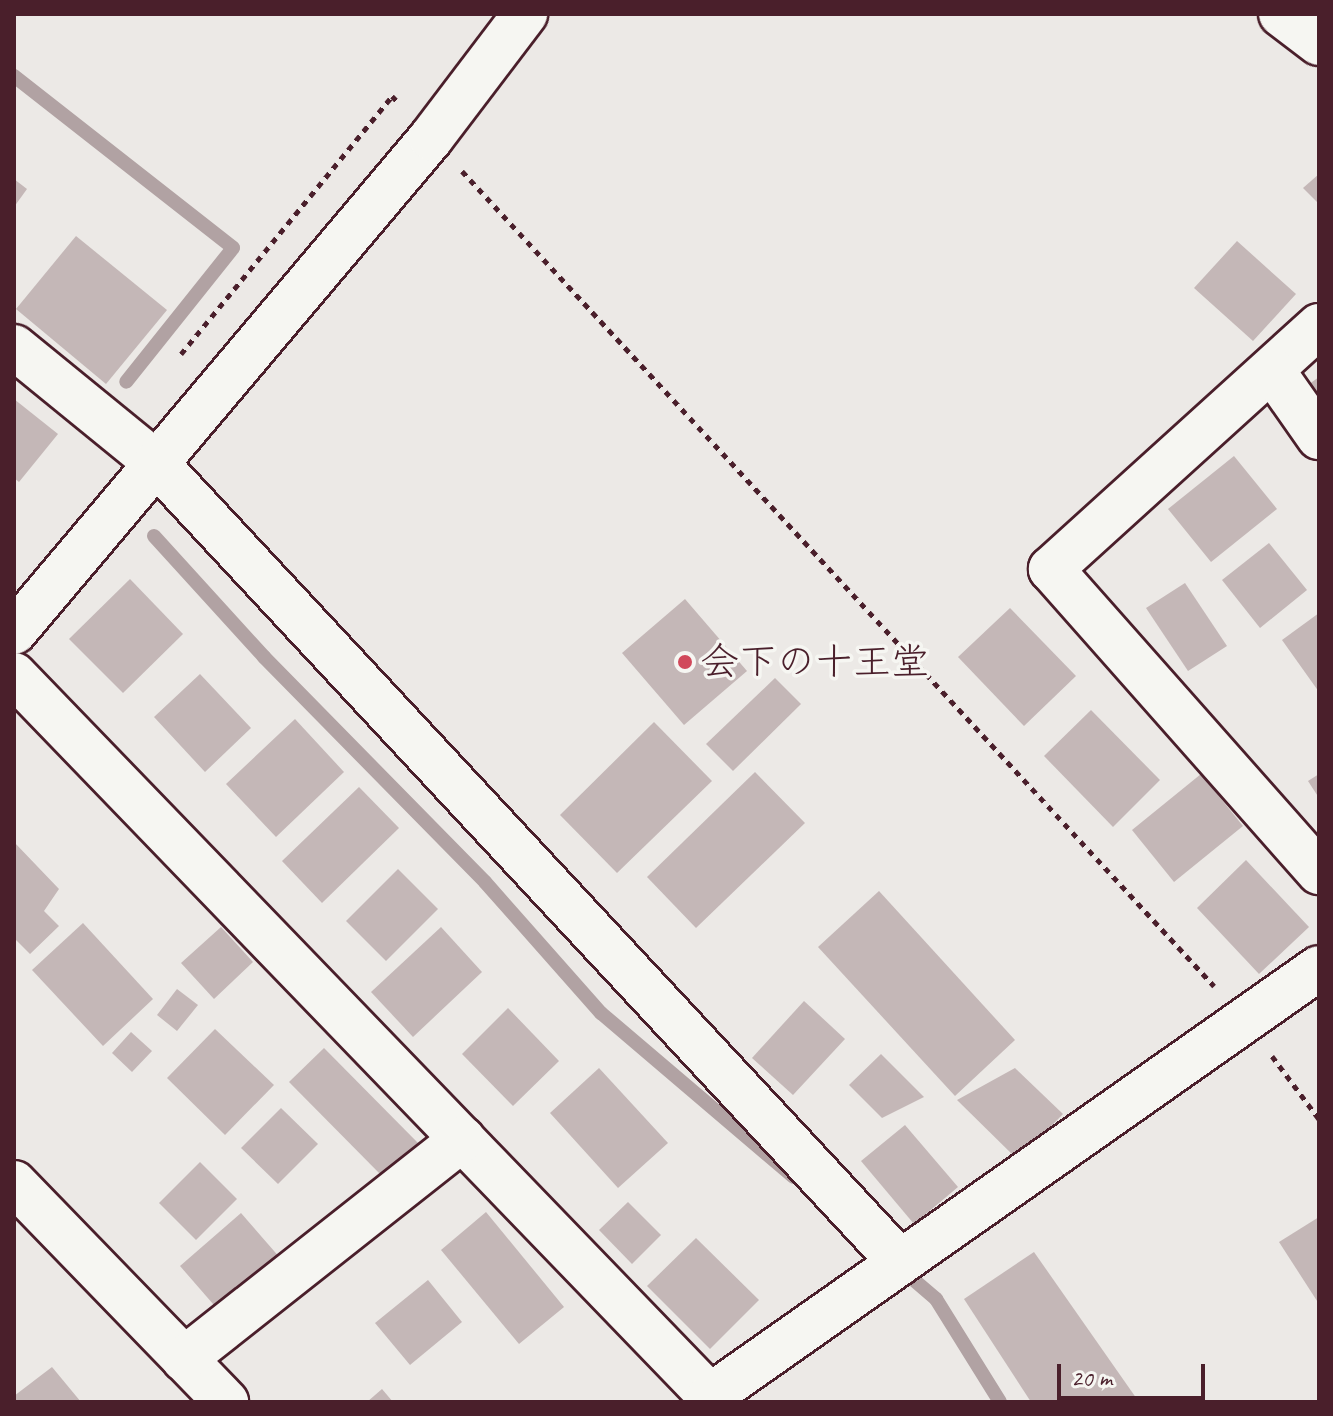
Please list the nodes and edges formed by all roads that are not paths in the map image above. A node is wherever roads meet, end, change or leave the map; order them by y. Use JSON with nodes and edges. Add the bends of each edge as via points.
{"nodes":[{"id":1,"x":525,"y":14,"type":"edge"},
{"id":2,"x":1281,"y":14,"type":"edge"},
{"id":3,"x":1319,"y":43,"type":"edge"},
{"id":4,"x":1319,"y":326,"type":"edge"},
{"id":5,"x":14,"y":347,"type":"edge"},
{"id":6,"x":1272,"y":370,"type":"junction"},
{"id":7,"x":1319,"y":437,"type":"edge"},
{"id":8,"x":156,"y":463,"type":"junction"},
{"id":9,"x":14,"y":632,"type":"edge"},
{"id":10,"x":14,"y":675,"type":"edge"},
{"id":11,"x":1319,"y":872,"type":"edge"},
{"id":12,"x":1319,"y":968,"type":"edge"},
{"id":13,"x":463,"y":1139,"type":"junction"},
{"id":14,"x":14,"y":1183,"type":"edge"},
{"id":15,"x":900,"y":1262,"type":"junction"},
{"id":16,"x":184,"y":1359,"type":"junction"},
{"id":17,"x":706,"y":1399,"type":"edge"},
{"id":18,"x":226,"y":1402,"type":"edge"}],
"edges":[{"from":1,"to":8,"type":"street","via":[[431,138]]},
{"from":2,"to":3,"type":"street"},
{"from":4,"to":6,"type":"street"},
{"from":5,"to":8,"type":"street"},
{"from":6,"to":7,"type":"street"},
{"from":6,"to":11,"type":"street","via":[[1051,569]]},
{"from":8,"to":9,"type":"street"},
{"from":8,"to":15,"type":"street"},
{"from":10,"to":13,"type":"street"},
{"from":12,"to":15,"type":"street"},
{"from":13,"to":16,"type":"street"},
{"from":13,"to":17,"type":"street"},
{"from":14,"to":16,"type":"street"},
{"from":15,"to":17,"type":"street"},
{"from":16,"to":18,"type":"street"}]}
